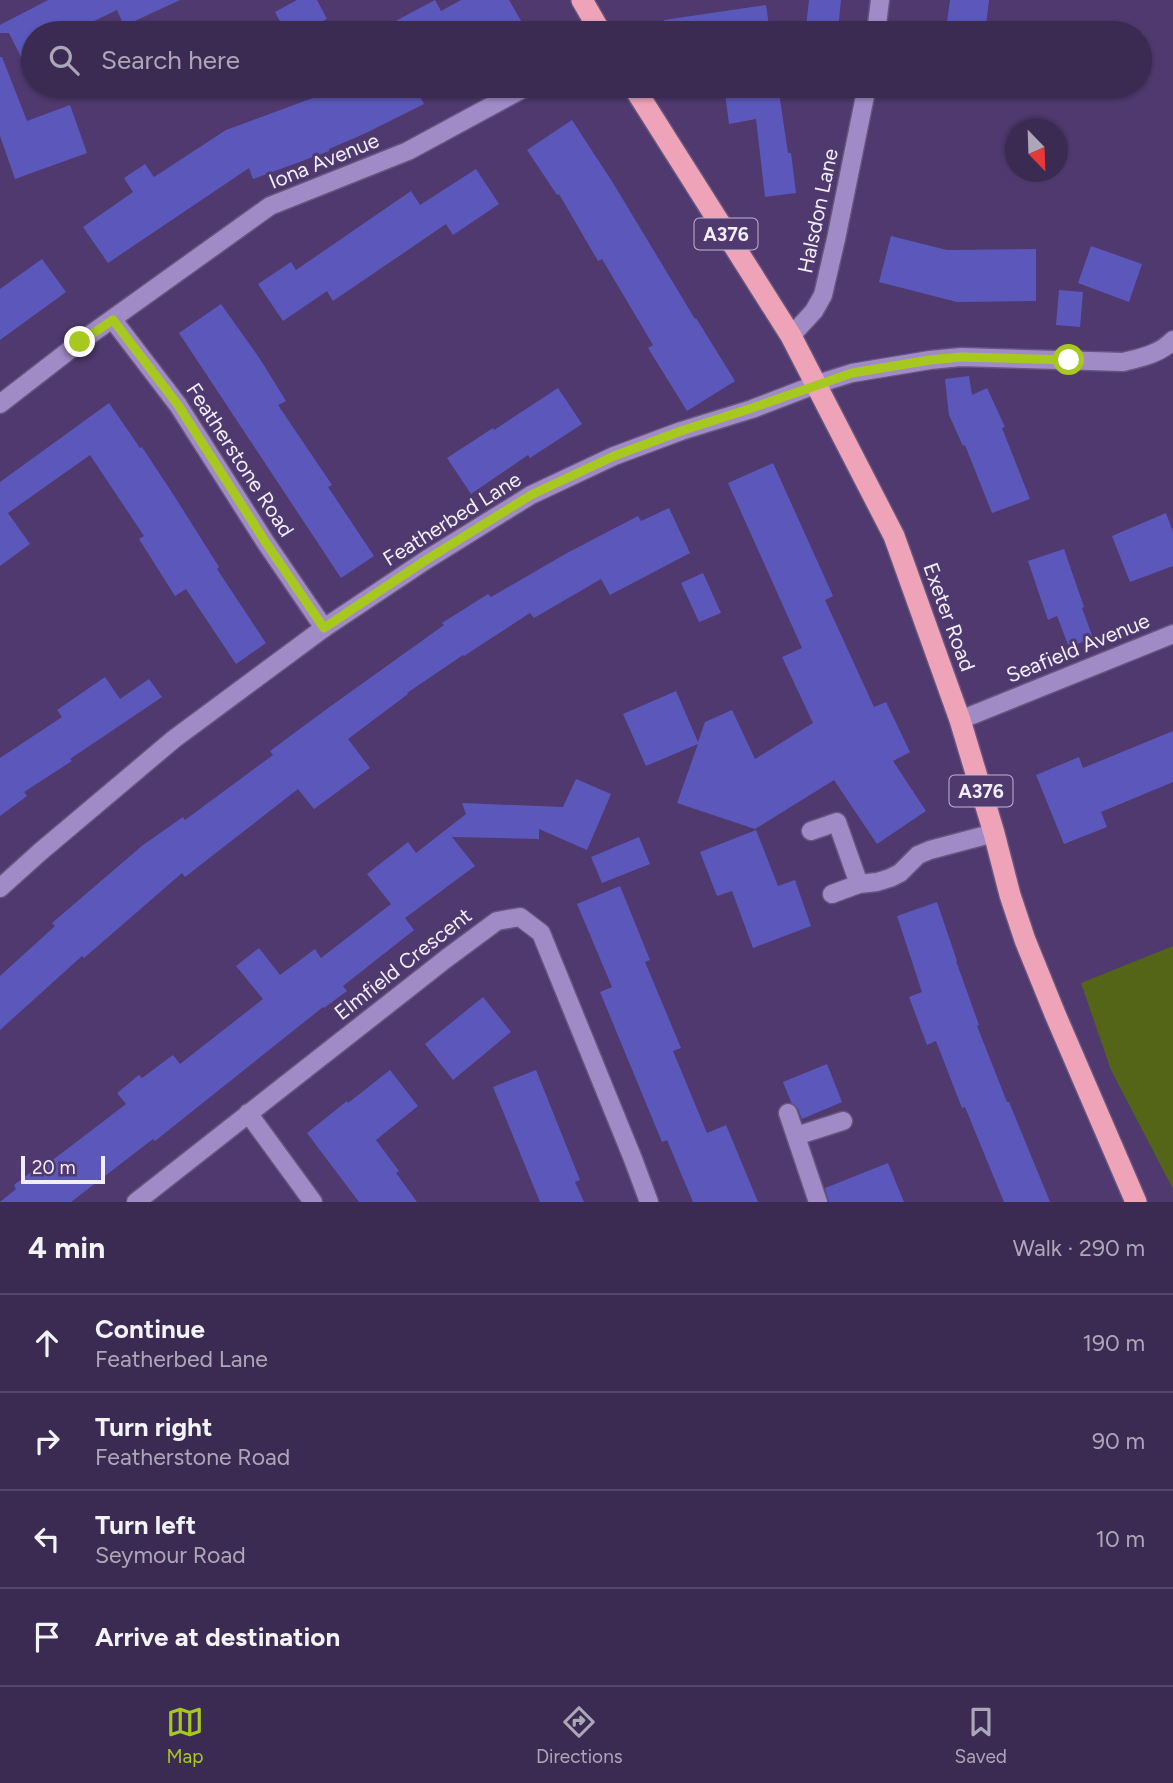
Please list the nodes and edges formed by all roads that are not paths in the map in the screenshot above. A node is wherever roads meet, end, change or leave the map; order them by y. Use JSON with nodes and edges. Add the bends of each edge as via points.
{"nodes":[{"id":1,"x":582,"y":0,"type":"edge"},
{"id":2,"x":880,"y":0,"type":"edge"},
{"id":3,"x":594,"y":21,"type":"edge"},
{"id":4,"x":877,"y":21,"type":"edge"},
{"id":5,"x":506,"y":98,"type":"edge"},
{"id":6,"x":641,"y":98,"type":"edge"},
{"id":7,"x":865,"y":98,"type":"edge"},
{"id":8,"x":113,"y":320,"type":"junction"},
{"id":9,"x":791,"y":336,"type":"junction"},
{"id":10,"x":1173,"y":340,"type":"edge"},
{"id":11,"x":817,"y":384,"type":"junction"},
{"id":12,"x":0,"y":404,"type":"edge"},
{"id":13,"x":324,"y":628,"type":"junction"},
{"id":14,"x":1173,"y":634,"type":"edge"},
{"id":15,"x":960,"y":720,"type":"junction"},
{"id":16,"x":811,"y":831,"type":"dead end"},
{"id":17,"x":994,"y":833,"type":"junction"},
{"id":18,"x":859,"y":884,"type":"junction"},
{"id":19,"x":0,"y":888,"type":"edge"},
{"id":20,"x":832,"y":894,"type":"dead end"},
{"id":21,"x":788,"y":1113,"type":"dead end"},
{"id":22,"x":248,"y":1114,"type":"junction"},
{"id":23,"x":843,"y":1121,"type":"dead end"},
{"id":24,"x":796,"y":1136,"type":"junction"},
{"id":25,"x":136,"y":1202,"type":"edge"},
{"id":26,"x":313,"y":1202,"type":"edge"},
{"id":27,"x":649,"y":1202,"type":"edge"},
{"id":28,"x":818,"y":1202,"type":"edge"},
{"id":29,"x":1136,"y":1202,"type":"edge"}],
"edges":[{"from":1,"to":3,"type":"highway"},
{"from":2,"to":4,"type":"street"},
{"from":5,"to":8,"type":"street","name":"Iona Avenue","via":[[408,151],[270,206]]},
{"from":6,"to":9,"type":"highway","name":"Exeter Road","number":"A376"},
{"from":7,"to":9,"type":"street","name":"Halsdon Lane","via":[[823,295]]},
{"from":8,"to":12,"type":"street","name":"Iona Avenue"},
{"from":8,"to":13,"type":"street","name":"Featherstone Road","via":[[178,405]]},
{"from":9,"to":11,"type":"highway","name":"Exeter Road","number":"A376"},
{"from":10,"to":11,"type":"street","name":"Featherbed Lane","via":[[1148,356],[1123,362],[961,357],[852,373]]},
{"from":11,"to":13,"type":"street","name":"Featherbed Lane","via":[[614,456],[531,495]]},
{"from":11,"to":15,"type":"highway","name":"Exeter Road","number":"A376","via":[[894,536]]},
{"from":13,"to":19,"type":"street","name":"Featherbed Lane","via":[[174,739]]},
{"from":14,"to":15,"type":"street","name":"Seafield Avenue"},
{"from":15,"to":17,"type":"highway","name":"Exeter Road","number":"A376"},
{"from":16,"to":18,"type":"street","via":[[837,822]]},
{"from":17,"to":18,"type":"street","via":[[930,850],[890,878]]},
{"from":17,"to":29,"type":"highway","name":"Exeter Road","number":"A376","via":[[1025,940]]},
{"from":18,"to":20,"type":"street"},
{"from":21,"to":24,"type":"street"},
{"from":22,"to":25,"type":"street","name":"Elmfield Crescent"},
{"from":22,"to":26,"type":"street"},
{"from":22,"to":27,"type":"street","name":"Elmfield Crescent","via":[[497,921],[520,917],[541,933]]},
{"from":23,"to":24,"type":"street"},
{"from":24,"to":28,"type":"street"}]}
